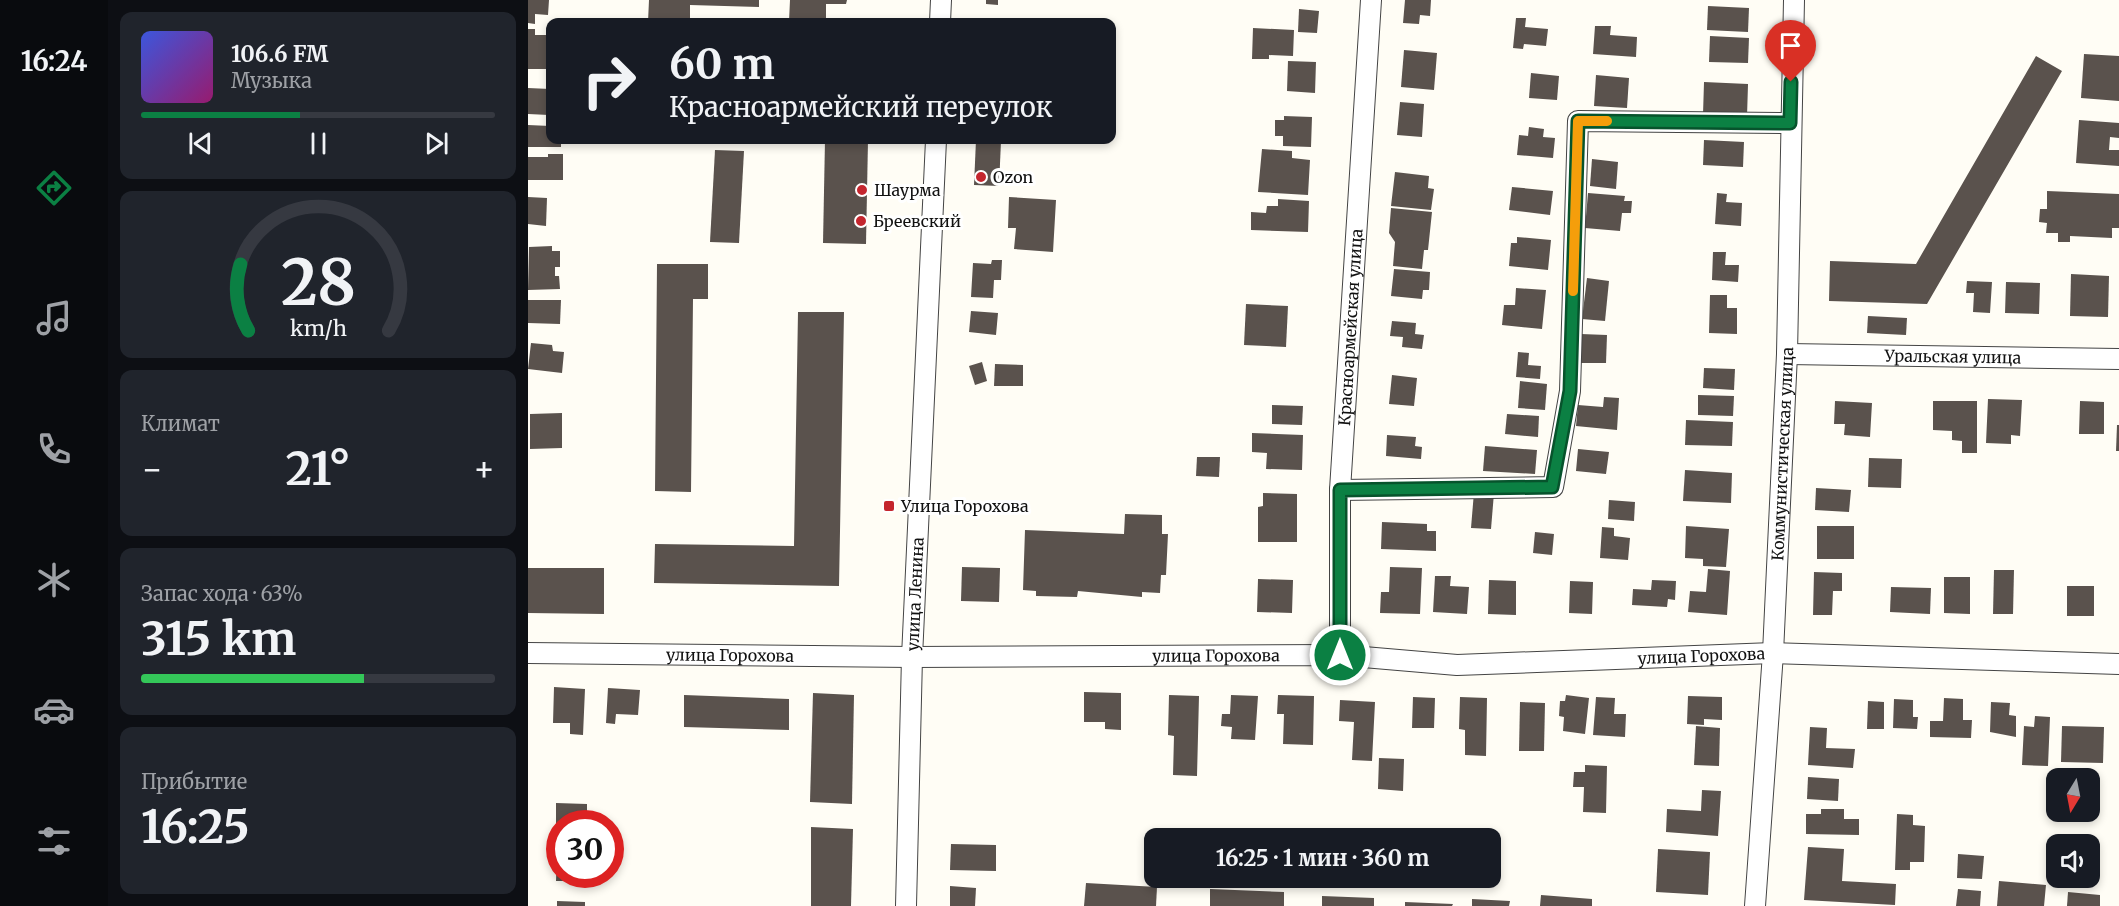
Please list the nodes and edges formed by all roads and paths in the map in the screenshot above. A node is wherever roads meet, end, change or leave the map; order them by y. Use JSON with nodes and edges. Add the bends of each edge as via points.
{"nodes":[{"id":1,"x":941,"y":0,"type":"edge"},
{"id":2,"x":1371,"y":0,"type":"edge"},
{"id":3,"x":1794,"y":0,"type":"edge"},
{"id":4,"x":940,"y":18,"type":"edge"},
{"id":5,"x":1790,"y":123,"type":"junction"},
{"id":6,"x":936,"y":144,"type":"edge"},
{"id":7,"x":1787,"y":354,"type":"junction"},
{"id":8,"x":2119,"y":359,"type":"edge"},
{"id":9,"x":1340,"y":490,"type":"junction"},
{"id":10,"x":528,"y":653,"type":"edge"},
{"id":11,"x":1773,"y":653,"type":"junction"},
{"id":12,"x":1340,"y":655,"type":"junction"},
{"id":13,"x":912,"y":657,"type":"junction"},
{"id":14,"x":2119,"y":664,"type":"edge"},
{"id":15,"x":906,"y":906,"type":"edge"},
{"id":16,"x":1755,"y":906,"type":"edge"}],
"edges":[{"from":1,"to":4,"type":"street"},
{"from":2,"to":9,"type":"street","name":"Красноармейская улица"},
{"from":3,"to":5,"type":"street","name":"Коммунистическая улица"},
{"from":5,"to":7,"type":"street","name":"Коммунистическая улица"},
{"from":5,"to":9,"type":"street","via":[[1578,121],[1570,391],[1552,487]]},
{"from":6,"to":13,"type":"street","name":"улица Ленина"},
{"from":7,"to":8,"type":"street","name":"Уральская улица"},
{"from":7,"to":11,"type":"street","name":"Коммунистическая улица"},
{"from":9,"to":12,"type":"street","name":"Красноармейская улица"},
{"from":10,"to":13,"type":"street","name":"улица Горохова"},
{"from":11,"to":12,"type":"street","name":"улица Горохова","via":[[1457,665]]},
{"from":11,"to":14,"type":"street","name":"улица Горохова"},
{"from":11,"to":16,"type":"street","name":"Коммунистическая улица"},
{"from":12,"to":13,"type":"street","name":"улица Горохова"},
{"from":13,"to":15,"type":"street","name":"улица Ленина"}]}
